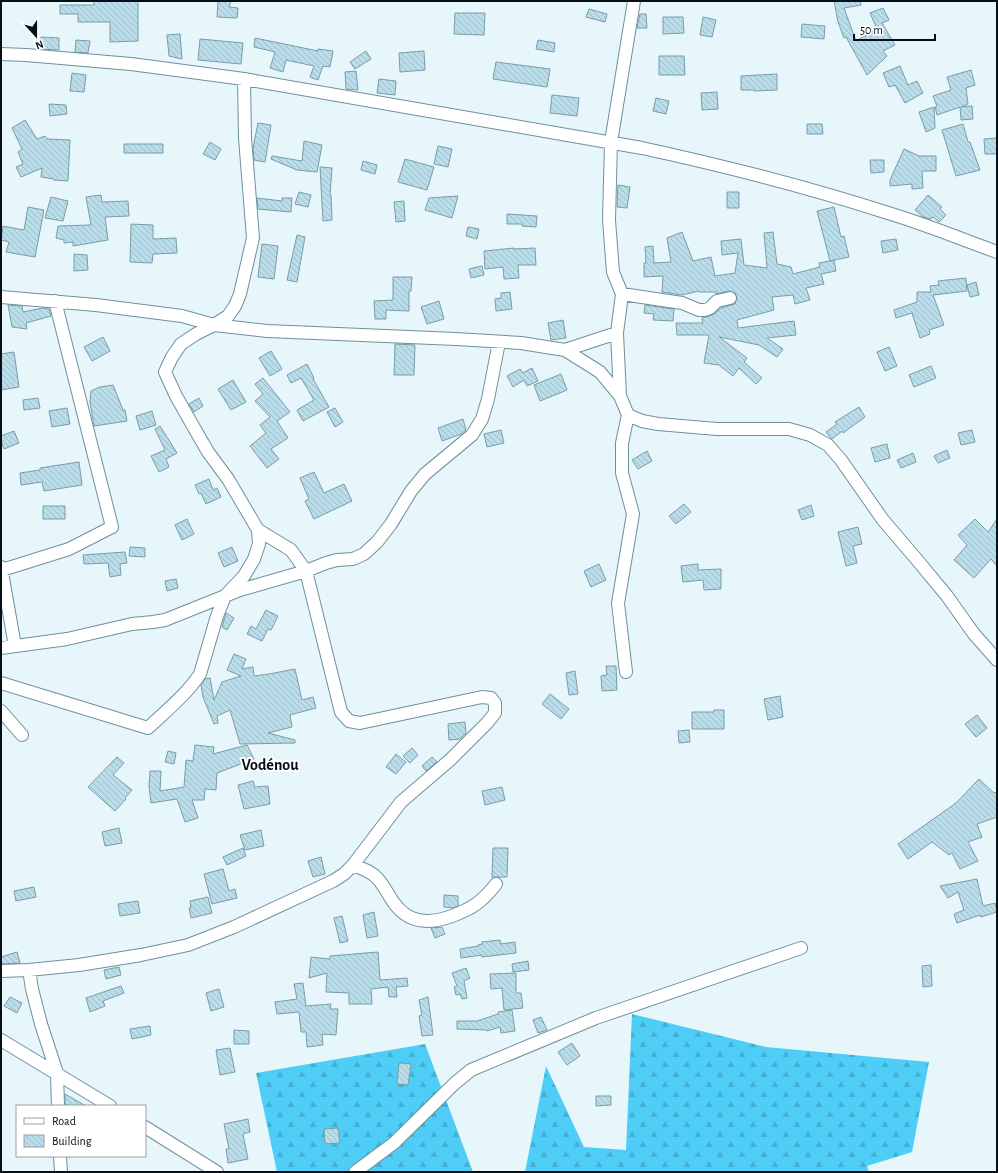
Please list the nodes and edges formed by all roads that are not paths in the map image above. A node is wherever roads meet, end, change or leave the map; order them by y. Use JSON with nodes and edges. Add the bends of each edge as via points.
{"nodes":[{"id":1,"x":634,"y":1,"type":"edge"},
{"id":2,"x":1,"y":54,"type":"edge"},
{"id":3,"x":244,"y":79,"type":"junction"},
{"id":4,"x":611,"y":142,"type":"junction"},
{"id":5,"x":997,"y":252,"type":"edge"},
{"id":6,"x":622,"y":294,"type":"junction"},
{"id":7,"x":1,"y":297,"type":"edge"},
{"id":8,"x":730,"y":298,"type":"dead end"},
{"id":9,"x":55,"y":302,"type":"junction"},
{"id":10,"x":214,"y":326,"type":"junction"},
{"id":11,"x":617,"y":333,"type":"junction"},
{"id":12,"x":499,"y":342,"type":"junction"},
{"id":13,"x":565,"y":350,"type":"junction"},
{"id":14,"x":620,"y":396,"type":"junction"},
{"id":15,"x":628,"y":415,"type":"junction"},
{"id":16,"x":258,"y":530,"type":"junction"},
{"id":17,"x":1,"y":567,"type":"edge"},
{"id":18,"x":2,"y":570,"type":"edge"},
{"id":19,"x":306,"y":571,"type":"junction"},
{"id":20,"x":225,"y":596,"type":"junction"},
{"id":21,"x":15,"y":646,"type":"junction"},
{"id":22,"x":1,"y":648,"type":"edge"},
{"id":23,"x":997,"y":660,"type":"edge"},
{"id":24,"x":626,"y":672,"type":"dead end"},
{"id":25,"x":1,"y":683,"type":"edge"},
{"id":26,"x":1,"y":711,"type":"edge"},
{"id":27,"x":22,"y":735,"type":"dead end"},
{"id":28,"x":353,"y":866,"type":"junction"},
{"id":29,"x":496,"y":884,"type":"dead end"},
{"id":30,"x":801,"y":948,"type":"dead end"},
{"id":31,"x":29,"y":970,"type":"junction"},
{"id":32,"x":1,"y":971,"type":"edge"},
{"id":33,"x":1,"y":1040,"type":"edge"},
{"id":34,"x":57,"y":1073,"type":"junction"},
{"id":35,"x":58,"y":1105,"type":"edge"},
{"id":36,"x":108,"y":1105,"type":"edge"},
{"id":37,"x":146,"y":1129,"type":"edge"},
{"id":38,"x":60,"y":1157,"type":"edge"},
{"id":39,"x":61,"y":1172,"type":"edge"},
{"id":40,"x":217,"y":1172,"type":"edge"},
{"id":41,"x":355,"y":1172,"type":"edge"}],
"edges":[{"from":1,"to":4,"type":"street"},
{"from":2,"to":3,"type":"street","via":[[131,64]]},
{"from":3,"to":4,"type":"street"},
{"from":3,"to":10,"type":"street","via":[[245,138],[253,238],[235,306],[228,316]]},
{"from":4,"to":5,"type":"street","via":[[680,156],[795,185],[890,213]]},
{"from":4,"to":6,"type":"street","via":[[608,220],[613,272]]},
{"from":6,"to":8,"type":"street","via":[[682,303],[699,310],[705,310],[717,301]]},
{"from":6,"to":11,"type":"street"},
{"from":7,"to":9,"type":"street"},
{"from":9,"to":10,"type":"street","via":[[182,316]]},
{"from":9,"to":18,"type":"street","via":[[112,527],[69,549]]},
{"from":10,"to":12,"type":"street"},
{"from":10,"to":16,"type":"street","via":[[181,344],[165,372],[208,452],[228,479]]},
{"from":11,"to":13,"type":"street"},
{"from":11,"to":14,"type":"street"},
{"from":12,"to":13,"type":"street"},
{"from":12,"to":19,"type":"street","via":[[488,399],[482,419],[472,435],[425,474],[377,542],[364,554],[353,559],[326,563]]},
{"from":13,"to":14,"type":"street","via":[[600,372]]},
{"from":14,"to":15,"type":"street"},
{"from":15,"to":23,"type":"street","via":[[658,424],[717,429],[789,429],[810,435],[828,445],[883,520],[928,572],[974,634]]},
{"from":15,"to":24,"type":"street","via":[[622,443],[622,473],[633,514],[618,603]]},
{"from":16,"to":19,"type":"street","via":[[291,550]]},
{"from":16,"to":20,"type":"street","via":[[259,544],[254,559],[244,576]]},
{"from":17,"to":18,"type":"street"},
{"from":18,"to":21,"type":"street"},
{"from":19,"to":20,"type":"street"},
{"from":19,"to":28,"type":"street","via":[[341,712],[349,721],[360,723],[482,697],[490,698],[495,703],[495,713],[487,723],[450,760],[401,802]]},
{"from":20,"to":21,"type":"street","via":[[165,620]]},
{"from":20,"to":25,"type":"street","via":[[200,674],[148,728]]},
{"from":21,"to":22,"type":"street"},
{"from":26,"to":27,"type":"street"},
{"from":28,"to":29,"type":"street","via":[[377,878],[402,912],[423,922],[439,921],[475,906]]},
{"from":28,"to":31,"type":"street","via":[[333,881],[228,930],[188,945],[110,960]]},
{"from":30,"to":41,"type":"street","via":[[596,1018],[470,1070],[394,1143]]},
{"from":31,"to":32,"type":"street"},
{"from":31,"to":34,"type":"street","via":[[41,1024]]},
{"from":33,"to":34,"type":"street"},
{"from":34,"to":35,"type":"street"},
{"from":34,"to":36,"type":"street"},
{"from":37,"to":40,"type":"street"},
{"from":38,"to":39,"type":"street"}]}
